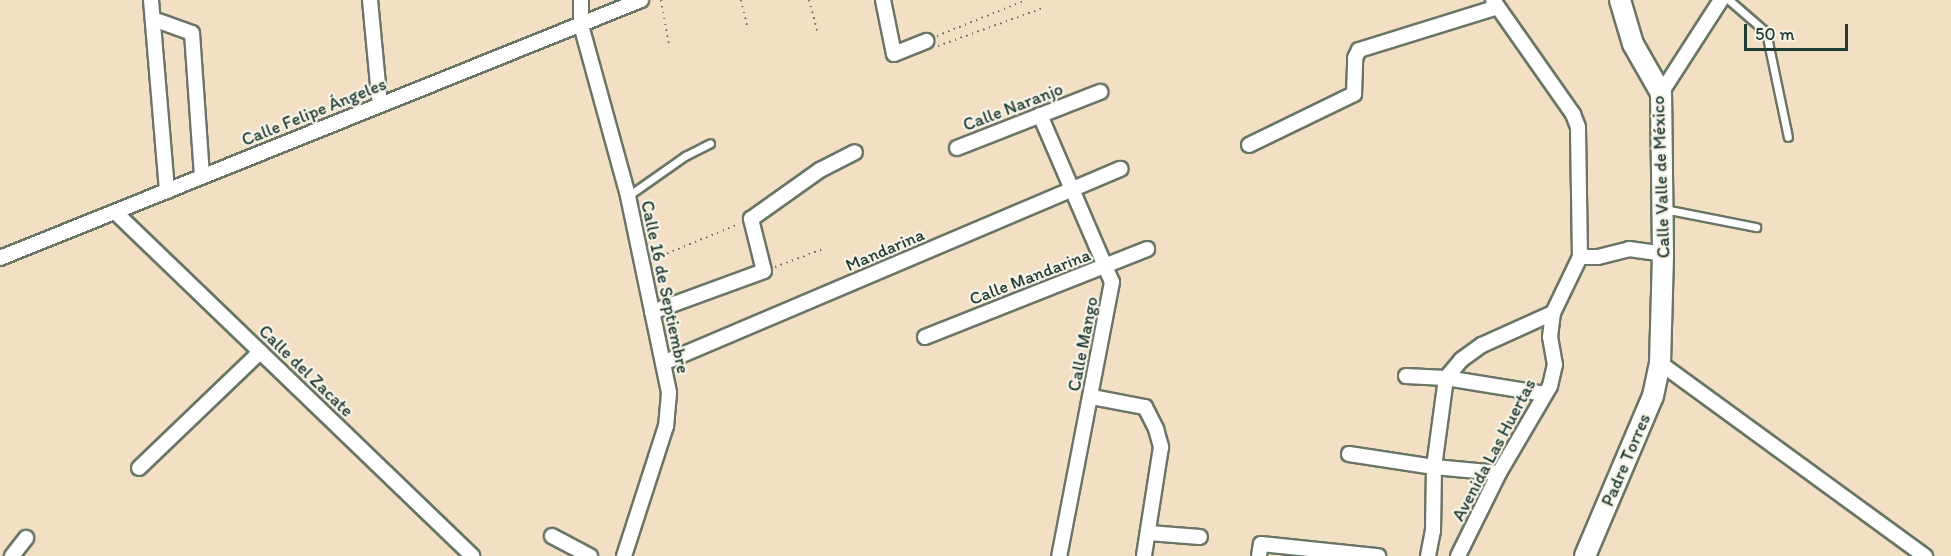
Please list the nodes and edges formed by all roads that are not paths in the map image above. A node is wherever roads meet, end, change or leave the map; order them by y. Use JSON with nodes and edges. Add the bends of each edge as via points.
{"nodes":[{"id":1,"x":151,"y":0,"type":"edge"},
{"id":2,"x":370,"y":0,"type":"edge"},
{"id":3,"x":581,"y":0,"type":"edge"},
{"id":4,"x":641,"y":0,"type":"edge"},
{"id":5,"x":883,"y":0,"type":"edge"},
{"id":6,"x":1620,"y":0,"type":"edge"},
{"id":7,"x":1721,"y":0,"type":"edge"},
{"id":8,"x":1729,"y":0,"type":"edge"},
{"id":9,"x":1495,"y":3,"type":"edge"},
{"id":10,"x":153,"y":19,"type":"junction"},
{"id":11,"x":581,"y":25,"type":"junction"},
{"id":12,"x":926,"y":41,"type":"road end"},
{"id":13,"x":1100,"y":92,"type":"dead end"},
{"id":14,"x":1661,"y":93,"type":"junction"},
{"id":15,"x":380,"y":105,"type":"junction"},
{"id":16,"x":1040,"y":115,"type":"junction"},
{"id":17,"x":1788,"y":137,"type":"dead end"},
{"id":18,"x":710,"y":143,"type":"dead end"},
{"id":19,"x":1249,"y":145,"type":"dead end"},
{"id":20,"x":957,"y":148,"type":"dead end"},
{"id":21,"x":855,"y":152,"type":"dead end"},
{"id":22,"x":1121,"y":169,"type":"dead end"},
{"id":23,"x":202,"y":177,"type":"junction"},
{"id":24,"x":1074,"y":190,"type":"junction"},
{"id":25,"x":167,"y":191,"type":"junction"},
{"id":26,"x":628,"y":196,"type":"junction"},
{"id":27,"x":1661,"y":208,"type":"junction"},
{"id":28,"x":115,"y":212,"type":"junction"},
{"id":29,"x":1756,"y":227,"type":"dead end"},
{"id":30,"x":1147,"y":249,"type":"dead end"},
{"id":31,"x":1664,"y":254,"type":"junction"},
{"id":32,"x":1580,"y":257,"type":"junction"},
{"id":33,"x":0,"y":258,"type":"edge"},
{"id":34,"x":1106,"y":267,"type":"junction"},
{"id":35,"x":652,"y":312,"type":"junction"},
{"id":36,"x":1553,"y":313,"type":"junction"},
{"id":37,"x":925,"y":337,"type":"dead end"},
{"id":38,"x":260,"y":352,"type":"junction"},
{"id":39,"x":663,"y":363,"type":"junction"},
{"id":40,"x":1660,"y":363,"type":"junction"},
{"id":41,"x":1406,"y":376,"type":"dead end"},
{"id":42,"x":1446,"y":378,"type":"junction"},
{"id":43,"x":1545,"y":394,"type":"junction"},
{"id":44,"x":1092,"y":397,"type":"junction"},
{"id":45,"x":1349,"y":454,"type":"dead end"},
{"id":46,"x":1434,"y":467,"type":"junction"},
{"id":47,"x":139,"y":468,"type":"dead end"},
{"id":48,"x":1499,"y":473,"type":"junction"},
{"id":49,"x":1149,"y":533,"type":"junction"},
{"id":50,"x":552,"y":536,"type":"dead end"},
{"id":51,"x":1200,"y":537,"type":"dead end"},
{"id":52,"x":27,"y":538,"type":"dead end"},
{"id":53,"x":1260,"y":550,"type":"edge"},
{"id":54,"x":12,"y":556,"type":"edge"},
{"id":55,"x":472,"y":556,"type":"edge"},
{"id":56,"x":590,"y":556,"type":"edge"},
{"id":57,"x":624,"y":556,"type":"edge"},
{"id":58,"x":1059,"y":556,"type":"edge"},
{"id":59,"x":1143,"y":556,"type":"edge"},
{"id":60,"x":1378,"y":556,"type":"edge"},
{"id":61,"x":1428,"y":556,"type":"edge"},
{"id":62,"x":1458,"y":556,"type":"edge"},
{"id":63,"x":1584,"y":556,"type":"edge"},
{"id":64,"x":1925,"y":556,"type":"edge"}],
"edges":[{"from":1,"to":10,"type":"street"},
{"from":2,"to":15,"type":"street"},
{"from":3,"to":11,"type":"street","name":"Calle 16 de Septiembre"},
{"from":4,"to":11,"type":"street","name":"Calle Felipe Ángeles"},
{"from":5,"to":12,"type":"street","via":[[894,54]]},
{"from":6,"to":14,"type":"street","name":"Calle Valle de México","via":[[1633,44]]},
{"from":7,"to":14,"type":"street"},
{"from":8,"to":17,"type":"lane","via":[[1766,32]]},
{"from":9,"to":19,"type":"street","via":[[1359,50],[1355,58],[1354,94]]},
{"from":9,"to":32,"type":"street","name":"Avenida Las Huertas","via":[[1573,114],[1578,127]]},
{"from":10,"to":23,"type":"street","via":[[192,33]]},
{"from":10,"to":25,"type":"street"},
{"from":11,"to":15,"type":"street","name":"Calle Felipe Ángeles"},
{"from":11,"to":26,"type":"street","name":"Calle 16 de Septiembre"},
{"from":13,"to":16,"type":"street","name":"Calle Naranjo"},
{"from":14,"to":27,"type":"street","name":"Calle Valle de México"},
{"from":15,"to":23,"type":"street","name":"Calle Felipe Ángeles"},
{"from":16,"to":20,"type":"street","name":"Calle Naranjo"},
{"from":16,"to":24,"type":"street","name":"Calle Mango"},
{"from":18,"to":26,"type":"lane"},
{"from":21,"to":35,"type":"street","via":[[820,170],[751,219],[764,271]]},
{"from":22,"to":24,"type":"street","name":"Mandarina"},
{"from":23,"to":25,"type":"street","name":"Calle Felipe Ángeles"},
{"from":24,"to":34,"type":"street","name":"Calle Mango"},
{"from":24,"to":39,"type":"street","name":"Mandarina"},
{"from":25,"to":28,"type":"street","name":"Calle Felipe Ángeles"},
{"from":26,"to":35,"type":"street","name":"Calle 16 de Septiembre"},
{"from":27,"to":29,"type":"lane"},
{"from":27,"to":31,"type":"street","name":"Calle Valle de México"},
{"from":28,"to":33,"type":"street","name":"Calle Felipe Ángeles"},
{"from":28,"to":38,"type":"street","name":"Calle del Zacate"},
{"from":30,"to":34,"type":"street","name":"Calle Mandarina"},
{"from":31,"to":32,"type":"street","via":[[1629,249]]},
{"from":31,"to":40,"type":"street","name":"Calle Valle de México"},
{"from":32,"to":36,"type":"street","name":"Avenida Las Huertas"},
{"from":34,"to":37,"type":"street","name":"Calle Mandarina"},
{"from":34,"to":44,"type":"street","name":"Calle Mango","via":[[1112,282],[1111,302]]},
{"from":35,"to":39,"type":"street","name":"Calle 16 de Septiembre"},
{"from":36,"to":42,"type":"street","via":[[1482,345],[1461,360]]},
{"from":36,"to":43,"type":"street","name":"Avenida Las Huertas","via":[[1550,337],[1555,365]]},
{"from":38,"to":47,"type":"street"},
{"from":38,"to":55,"type":"street","name":"Calle del Zacate"},
{"from":39,"to":57,"type":"street","name":"Calle 16 de Septiembre","via":[[669,393],[666,426]]},
{"from":40,"to":63,"type":"street","name":"Padre Torres","via":[[1653,396]]},
{"from":40,"to":64,"type":"street"},
{"from":41,"to":42,"type":"street"},
{"from":42,"to":43,"type":"street"},
{"from":42,"to":46,"type":"street"},
{"from":43,"to":48,"type":"street","name":"Avenida Las Huertas"},
{"from":44,"to":49,"type":"street","via":[[1145,407],[1156,429],[1161,447]]},
{"from":44,"to":58,"type":"street","name":"Calle Mango"},
{"from":45,"to":46,"type":"street"},
{"from":46,"to":48,"type":"street"},
{"from":46,"to":61,"type":"street","via":[[1433,531]]},
{"from":48,"to":62,"type":"street","name":"Avenida Las Huertas"},
{"from":49,"to":51,"type":"street"},
{"from":49,"to":59,"type":"street"},
{"from":50,"to":56,"type":"street"},
{"from":52,"to":54,"type":"street"},
{"from":53,"to":60,"type":"street"}]}
